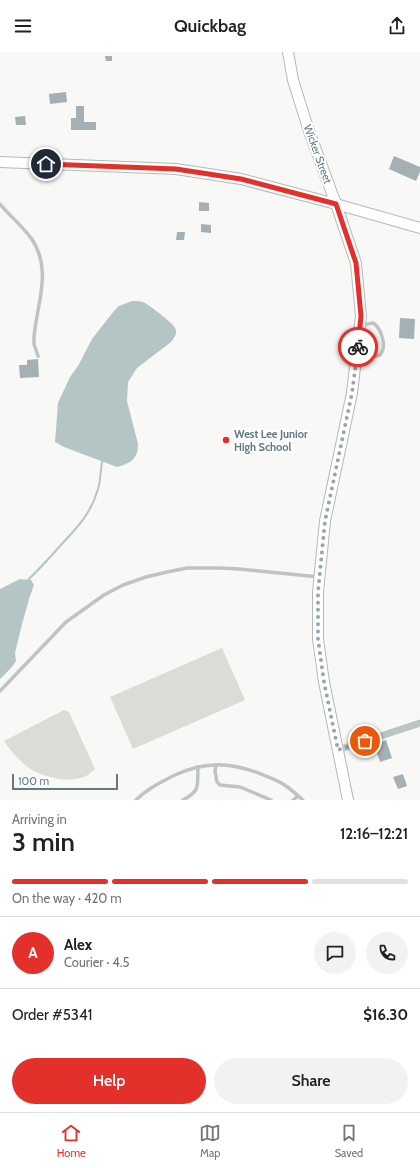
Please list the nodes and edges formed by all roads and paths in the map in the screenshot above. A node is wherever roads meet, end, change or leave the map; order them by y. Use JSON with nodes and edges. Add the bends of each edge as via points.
{"nodes":[{"id":1,"x":288,"y":52,"type":"edge"},
{"id":2,"x":0,"y":162,"type":"edge"},
{"id":3,"x":0,"y":204,"type":"edge"},
{"id":4,"x":336,"y":204,"type":"junction"},
{"id":5,"x":420,"y":228,"type":"edge"},
{"id":6,"x":360,"y":325,"type":"junction"},
{"id":7,"x":38,"y":356,"type":"dead end"},
{"id":8,"x":356,"y":358,"type":"junction"},
{"id":9,"x":320,"y":577,"type":"junction"},
{"id":10,"x":0,"y":691,"type":"edge"},
{"id":11,"x":420,"y":723,"type":"edge"},
{"id":12,"x":338,"y":750,"type":"junction"},
{"id":13,"x":216,"y":765,"type":"junction"},
{"id":14,"x":198,"y":767,"type":"junction"},
{"id":15,"x":298,"y":796,"type":"junction"},
{"id":16,"x":136,"y":800,"type":"edge"},
{"id":17,"x":183,"y":800,"type":"edge"},
{"id":18,"x":271,"y":800,"type":"edge"},
{"id":19,"x":293,"y":800,"type":"edge"},
{"id":20,"x":303,"y":800,"type":"edge"},
{"id":21,"x":348,"y":800,"type":"edge"}],
"edges":[{"from":1,"to":4,"type":"main road","name":"Wicker Street","via":[[293,80],[308,128]]},
{"from":2,"to":4,"type":"main road","via":[[176,169],[241,179]]},
{"from":3,"to":7,"type":"lane","via":[[32,239],[41,259],[42,287],[34,337]]},
{"from":4,"to":5,"type":"main road"},
{"from":4,"to":6,"type":"main road","name":"Wicker Street","via":[[356,263]]},
{"from":6,"to":8,"type":"main road","name":"Wicker Street"},
{"from":6,"to":8,"type":"lane","via":[[373,323],[379,328],[383,350],[380,355]]},
{"from":8,"to":9,"type":"main road","name":"Wicker Street","via":[[352,393],[325,521]]},
{"from":9,"to":10,"type":"lane","via":[[239,569],[187,568],[123,585],[66,622]]},
{"from":9,"to":12,"type":"main road","name":"Wicker Street","via":[[318,639]]},
{"from":11,"to":12,"type":"street"},
{"from":12,"to":21,"type":"main road","name":"Wicker Street"},
{"from":13,"to":14,"type":"lane"},
{"from":13,"to":15,"type":"lane","via":[[231,765],[272,778]]},
{"from":13,"to":18,"type":"lane","via":[[217,782],[220,785],[240,787]]},
{"from":14,"to":16,"type":"lane","via":[[164,780]]},
{"from":14,"to":17,"type":"lane","via":[[195,792]]},
{"from":15,"to":19,"type":"lane"},
{"from":15,"to":20,"type":"lane"}]}
